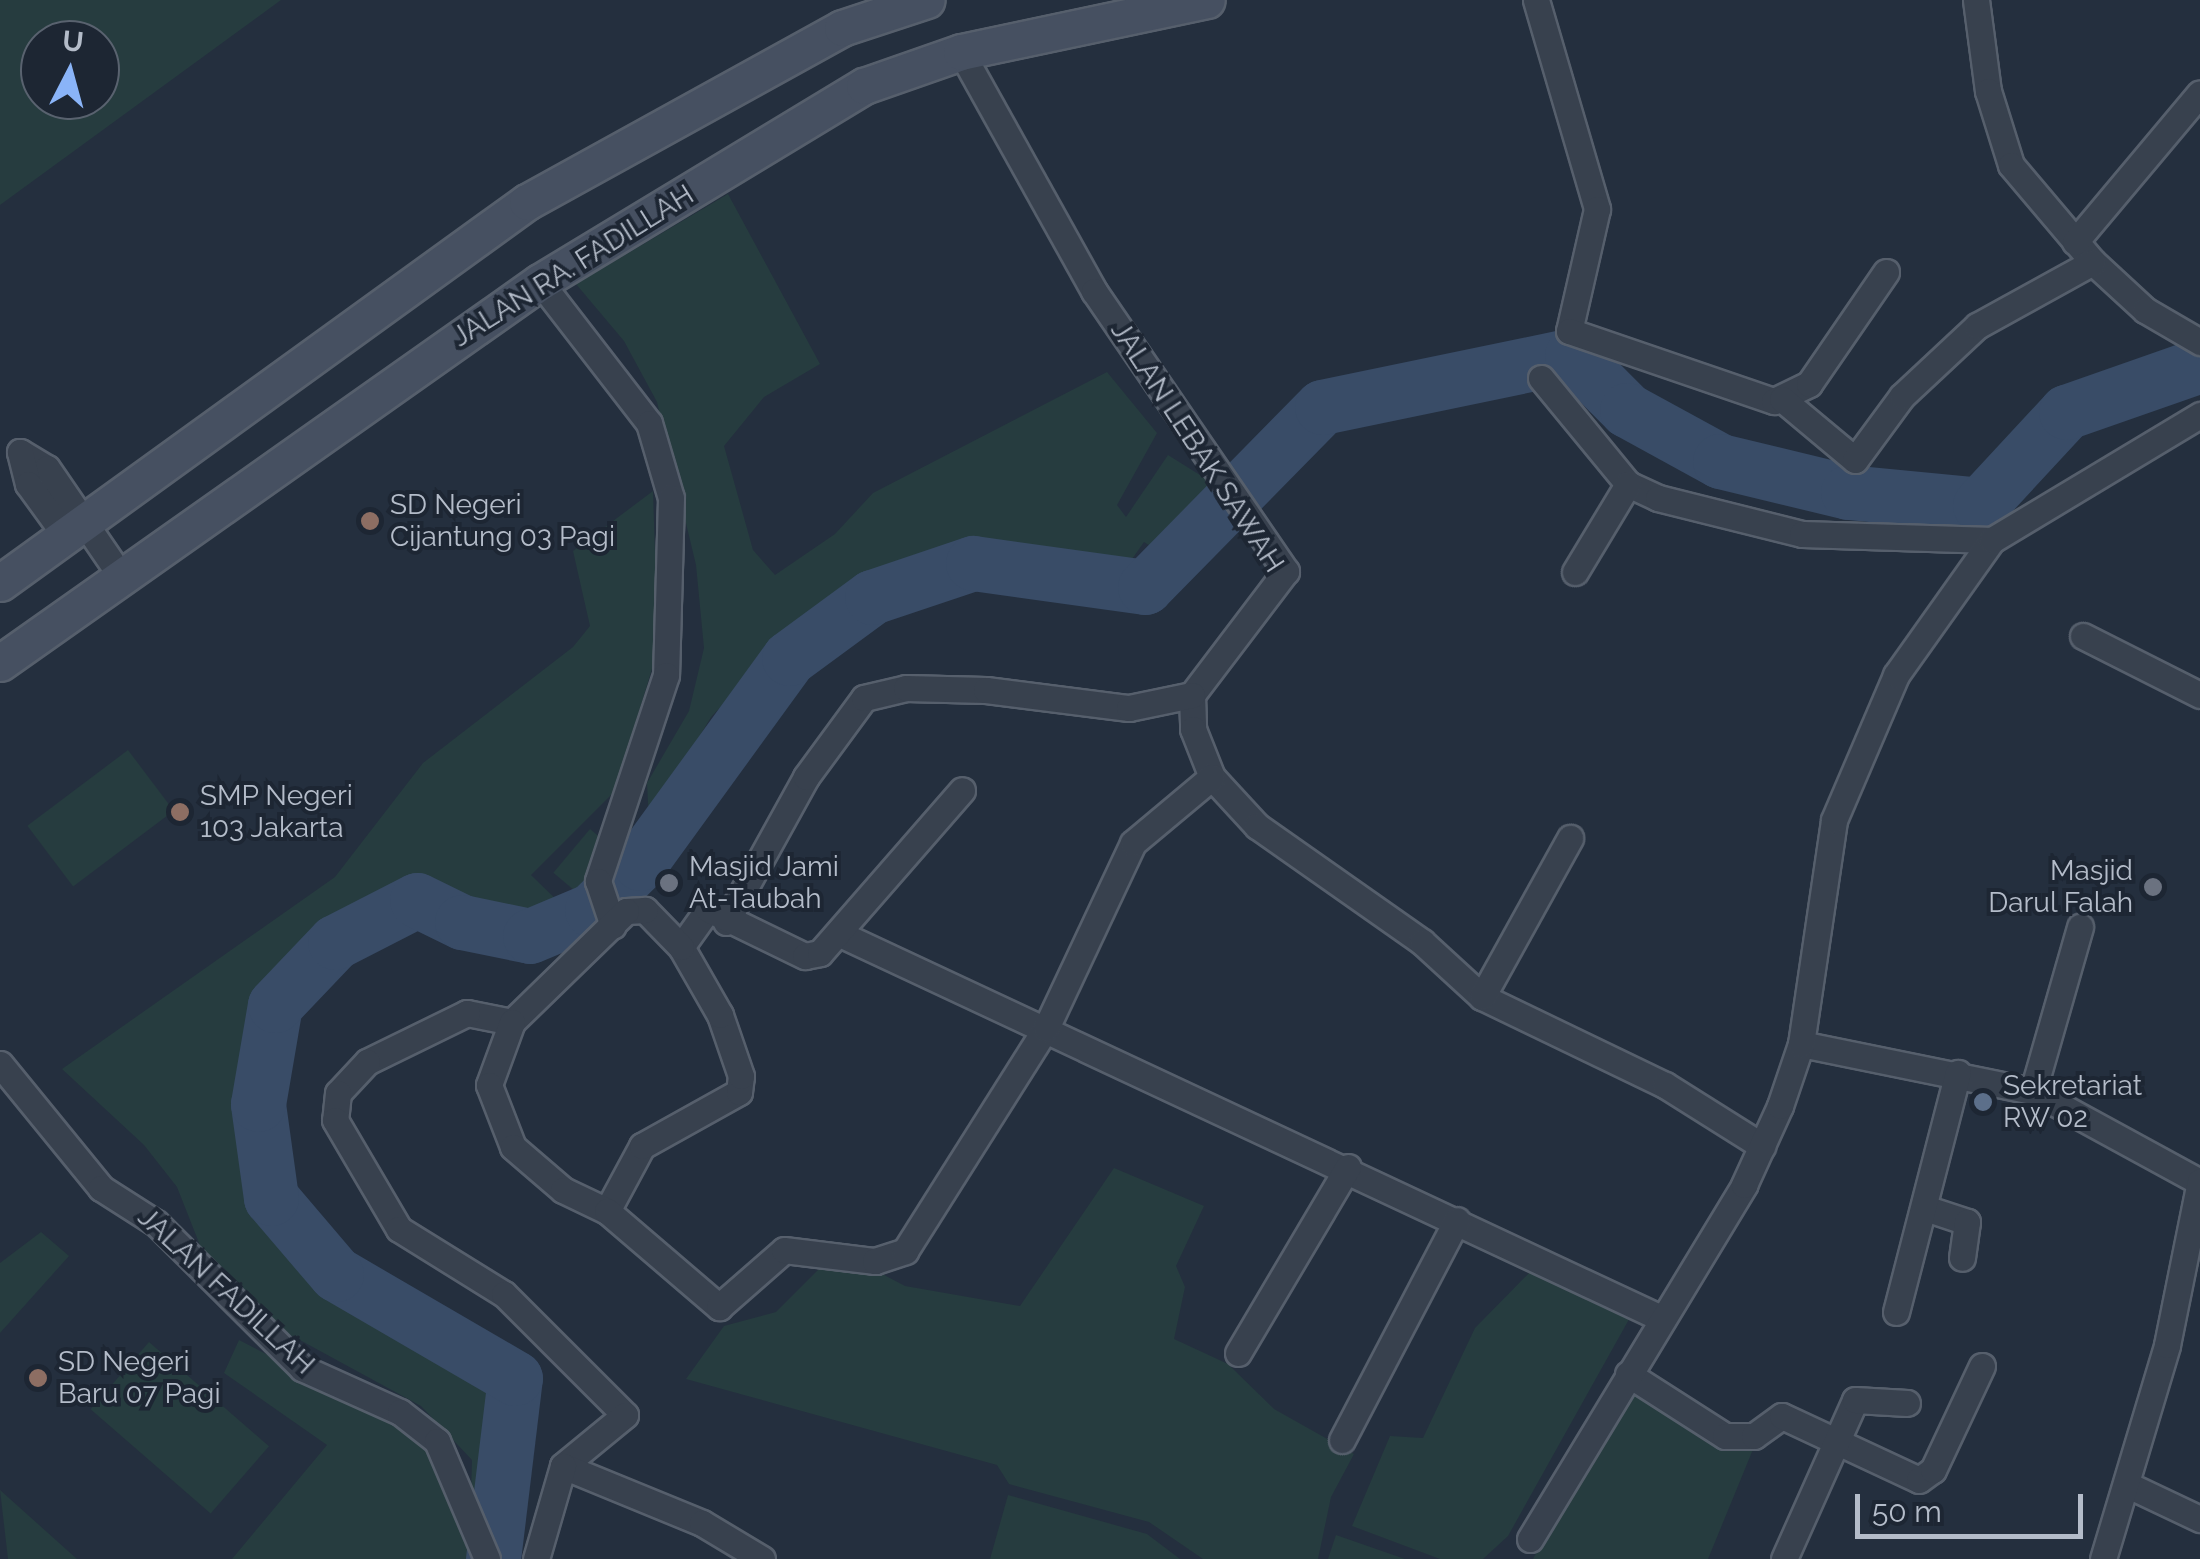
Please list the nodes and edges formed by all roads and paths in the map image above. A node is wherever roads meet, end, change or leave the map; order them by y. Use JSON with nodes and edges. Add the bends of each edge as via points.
{"nodes":[{"id":1,"x":927,"y":0,"type":"edge"},
{"id":2,"x":1207,"y":0,"type":"edge"},
{"id":3,"x":1536,"y":0,"type":"edge"},
{"id":4,"x":1976,"y":0,"type":"edge"},
{"id":5,"x":961,"y":52,"type":"junction"},
{"id":6,"x":2200,"y":93,"type":"edge"},
{"id":7,"x":2075,"y":242,"type":"junction"},
{"id":8,"x":2093,"y":262,"type":"junction"},
{"id":9,"x":1886,"y":272,"type":"dead end"},
{"id":10,"x":540,"y":282,"type":"junction"},
{"id":11,"x":2200,"y":342,"type":"edge"},
{"id":12,"x":1541,"y":378,"type":"dead end"},
{"id":13,"x":1782,"y":399,"type":"junction"},
{"id":14,"x":2200,"y":415,"type":"edge"},
{"id":15,"x":1628,"y":484,"type":"junction"},
{"id":16,"x":76,"y":527,"type":"junction"},
{"id":17,"x":1992,"y":540,"type":"junction"},
{"id":18,"x":1575,"y":572,"type":"dead end"},
{"id":19,"x":120,"y":576,"type":"junction"},
{"id":20,"x":0,"y":584,"type":"edge"},
{"id":21,"x":2082,"y":636,"type":"dead end"},
{"id":22,"x":0,"y":663,"type":"edge"},
{"id":23,"x":2200,"y":694,"type":"edge"},
{"id":24,"x":1192,"y":695,"type":"junction"},
{"id":25,"x":1212,"y":778,"type":"junction"},
{"id":26,"x":962,"y":790,"type":"dead end"},
{"id":27,"x":1570,"y":838,"type":"dead end"},
{"id":28,"x":606,"y":913,"type":"junction"},
{"id":29,"x":726,"y":922,"type":"junction"},
{"id":30,"x":2080,"y":928,"type":"dead end"},
{"id":31,"x":842,"y":935,"type":"junction"},
{"id":32,"x":682,"y":947,"type":"junction"},
{"id":33,"x":1482,"y":997,"type":"junction"},
{"id":34,"x":512,"y":1022,"type":"junction"},
{"id":35,"x":1046,"y":1028,"type":"junction"},
{"id":36,"x":1802,"y":1044,"type":"junction"},
{"id":37,"x":0,"y":1064,"type":"edge"},
{"id":38,"x":1958,"y":1073,"type":"junction"},
{"id":39,"x":2033,"y":1091,"type":"junction"},
{"id":40,"x":1762,"y":1146,"type":"junction"},
{"id":41,"x":1348,"y":1167,"type":"junction"},
{"id":42,"x":2200,"y":1181,"type":"edge"},
{"id":43,"x":607,"y":1210,"type":"junction"},
{"id":44,"x":1928,"y":1210,"type":"junction"},
{"id":45,"x":1457,"y":1220,"type":"junction"},
{"id":46,"x":1962,"y":1258,"type":"dead end"},
{"id":47,"x":1896,"y":1312,"type":"dead end"},
{"id":48,"x":1663,"y":1319,"type":"junction"},
{"id":49,"x":1238,"y":1353,"type":"dead end"},
{"id":50,"x":1982,"y":1366,"type":"dead end"},
{"id":51,"x":1628,"y":1374,"type":"junction"},
{"id":52,"x":1907,"y":1403,"type":"dead end"},
{"id":53,"x":1839,"y":1436,"type":"junction"},
{"id":54,"x":1342,"y":1440,"type":"dead end"},
{"id":55,"x":563,"y":1466,"type":"junction"},
{"id":56,"x":2128,"y":1486,"type":"junction"},
{"id":57,"x":2200,"y":1519,"type":"edge"},
{"id":58,"x":1530,"y":1539,"type":"dead end"},
{"id":59,"x":485,"y":1556,"type":"edge"},
{"id":60,"x":536,"y":1559,"type":"edge"},
{"id":61,"x":762,"y":1559,"type":"edge"},
{"id":62,"x":1784,"y":1559,"type":"edge"},
{"id":63,"x":2103,"y":1559,"type":"edge"}],
"edges":[{"from":1,"to":16,"type":"main road","via":[[764,68],[528,202]]},
{"from":2,"to":5,"type":"main road","name":"JALAN RA. FADILLAH"},
{"from":3,"to":13,"type":"street","via":[[1597,209],[1569,331],[1754,399]]},
{"from":4,"to":7,"type":"street","via":[[1988,91],[2012,165]]},
{"from":5,"to":10,"type":"main road","name":"JALAN RA. FADILLAH","via":[[864,86]]},
{"from":5,"to":24,"type":"street","name":"JALAN LEBAK SAWAH","via":[[1079,266],[1285,579]]},
{"from":6,"to":7,"type":"street"},
{"from":7,"to":8,"type":"street"},
{"from":8,"to":11,"type":"street","via":[[2145,310]]},
{"from":8,"to":13,"type":"street","via":[[1977,326],[1902,396],[1855,460]]},
{"from":9,"to":13,"type":"street","via":[[1810,384]]},
{"from":10,"to":19,"type":"main road","name":"JALAN RA. FADILLAH"},
{"from":10,"to":28,"type":"street","via":[[649,423],[671,498],[666,675]]},
{"from":12,"to":15,"type":"street"},
{"from":14,"to":17,"type":"street"},
{"from":15,"to":17,"type":"street","via":[[1802,534]]},
{"from":15,"to":18,"type":"street"},
{"from":16,"to":19,"type":"street"},
{"from":16,"to":20,"type":"main road"},
{"from":17,"to":36,"type":"street","via":[[1908,654],[1847,777]]},
{"from":19,"to":22,"type":"main road","name":"JALAN RA. FADILLAH"},
{"from":21,"to":23,"type":"street"},
{"from":24,"to":25,"type":"street","via":[[1193,729]]},
{"from":24,"to":29,"type":"street","via":[[1130,708],[986,690],[906,688],[864,698],[806,777]]},
{"from":25,"to":33,"type":"street","via":[[1258,826],[1422,942]]},
{"from":25,"to":35,"type":"street","via":[[1134,843]]},
{"from":26,"to":31,"type":"street"},
{"from":27,"to":33,"type":"street"},
{"from":28,"to":32,"type":"street","via":[[642,908]]},
{"from":28,"to":34,"type":"street"},
{"from":29,"to":31,"type":"street","via":[[805,956]]},
{"from":29,"to":32,"type":"street","via":[[702,909]]},
{"from":30,"to":39,"type":"street"},
{"from":31,"to":35,"type":"street"},
{"from":32,"to":43,"type":"street","via":[[739,1062],[739,1092],[642,1146]]},
{"from":33,"to":40,"type":"street","via":[[1665,1085]]},
{"from":34,"to":43,"type":"street","via":[[490,1085],[513,1147],[563,1190]]},
{"from":34,"to":55,"type":"street","via":[[466,1013],[367,1062],[338,1093],[334,1120],[399,1229],[504,1294],[624,1415]]},
{"from":35,"to":41,"type":"street"},
{"from":35,"to":43,"type":"street","via":[[896,1258],[784,1250],[719,1307]]},
{"from":36,"to":38,"type":"street"},
{"from":36,"to":40,"type":"street"},
{"from":37,"to":59,"type":"street","name":"JALAN FADILLAH","via":[[101,1188],[156,1223],[302,1368],[400,1412],[437,1442]]},
{"from":38,"to":39,"type":"street"},
{"from":38,"to":44,"type":"street"},
{"from":39,"to":42,"type":"street"},
{"from":40,"to":48,"type":"street"},
{"from":41,"to":45,"type":"street"},
{"from":41,"to":49,"type":"street"},
{"from":42,"to":56,"type":"street"},
{"from":44,"to":46,"type":"street","via":[[1966,1220]]},
{"from":44,"to":47,"type":"street"},
{"from":45,"to":48,"type":"street"},
{"from":45,"to":54,"type":"street"},
{"from":48,"to":51,"type":"street"},
{"from":50,"to":53,"type":"street","via":[[1925,1478],[1904,1476]]},
{"from":51,"to":53,"type":"street","via":[[1725,1436],[1754,1436],[1782,1416]]},
{"from":51,"to":58,"type":"street"},
{"from":52,"to":53,"type":"street","via":[[1859,1396]]},
{"from":53,"to":62,"type":"street"},
{"from":55,"to":60,"type":"street"},
{"from":55,"to":61,"type":"street","via":[[702,1523]]},
{"from":56,"to":57,"type":"street"},
{"from":56,"to":63,"type":"street"}]}
